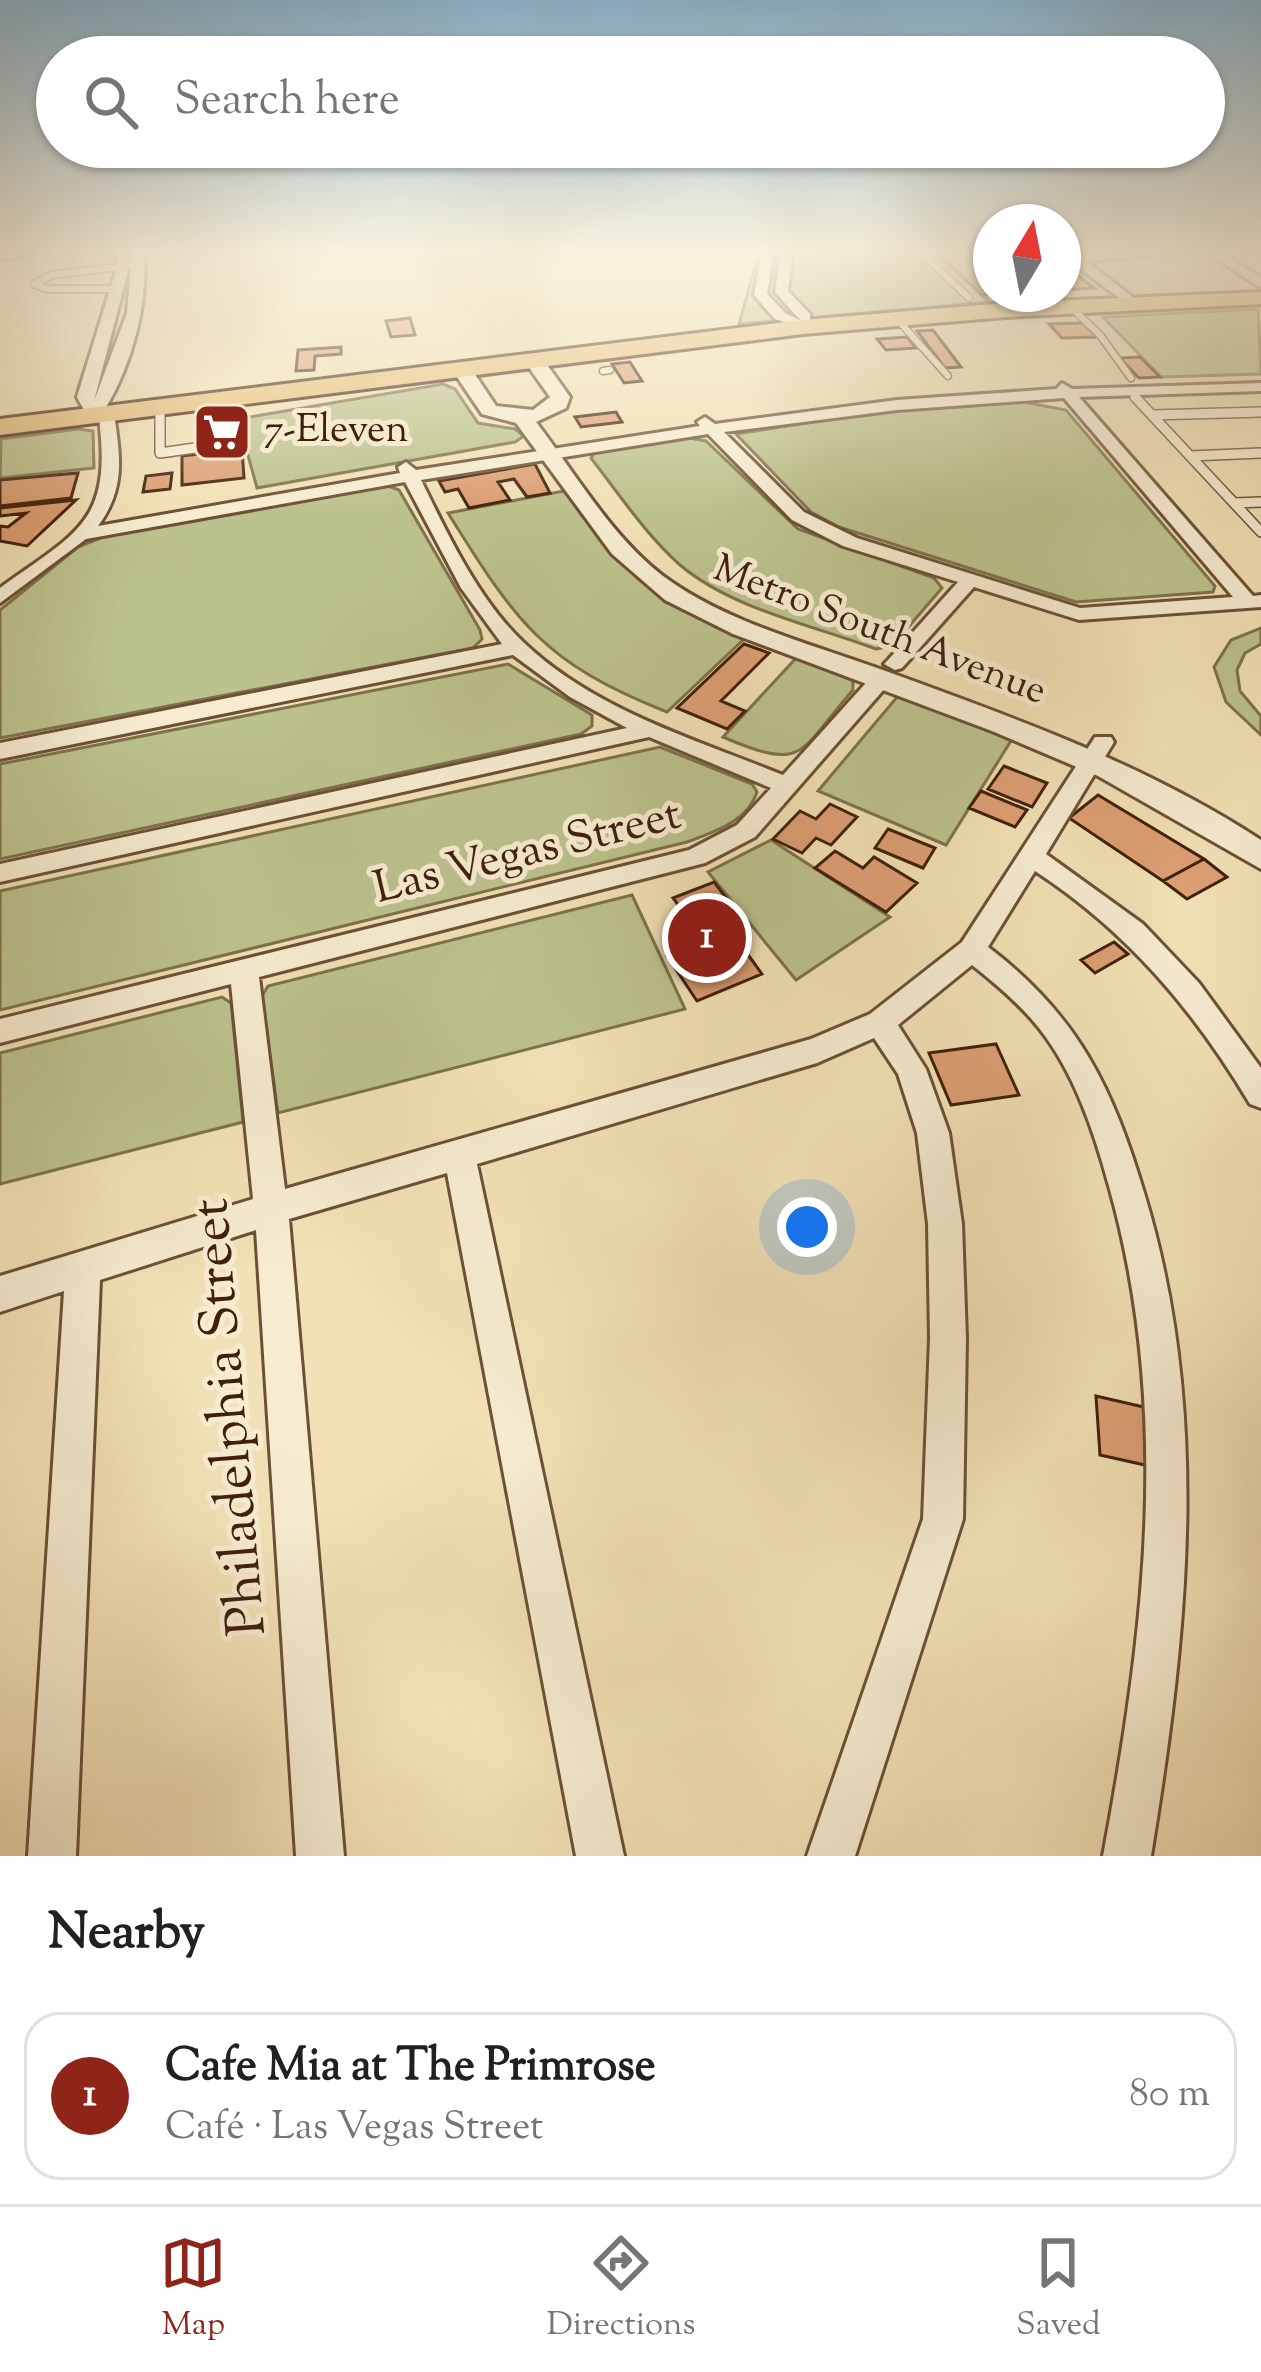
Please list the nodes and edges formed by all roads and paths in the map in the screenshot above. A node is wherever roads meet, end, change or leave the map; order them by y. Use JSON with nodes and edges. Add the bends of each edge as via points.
{"nodes":[{"id":1,"x":123,"y":339,"type":"joint"},
{"id":2,"x":705,"y":339,"type":"edge"},
{"id":3,"x":915,"y":339,"type":"edge"},
{"id":4,"x":1103,"y":339,"type":"edge"},
{"id":5,"x":101,"y":341,"type":"joint"},
{"id":6,"x":533,"y":359,"type":"junction"},
{"id":7,"x":461,"y":368,"type":"junction"},
{"id":8,"x":949,"y":376,"type":"dead end"},
{"id":9,"x":1131,"y":378,"type":"dead end"},
{"id":10,"x":1261,"y":383,"type":"edge"},
{"id":11,"x":1065,"y":391,"type":"junction"},
{"id":12,"x":1135,"y":397,"type":"dead end"},
{"id":13,"x":199,"y":401,"type":"junction"},
{"id":14,"x":160,"y":406,"type":"junction"},
{"id":15,"x":1261,"y":412,"type":"edge"},
{"id":16,"x":100,"y":414,"type":"junction"},
{"id":17,"x":546,"y":414,"type":"junction"},
{"id":18,"x":1152,"y":416,"type":"junction"},
{"id":19,"x":522,"y":417,"type":"junction"},
{"id":20,"x":707,"y":424,"type":"junction"},
{"id":21,"x":4,"y":426,"type":"edge"},
{"id":22,"x":556,"y":446,"type":"junction"},
{"id":23,"x":1261,"y":453,"type":"edge"},
{"id":24,"x":1190,"y":456,"type":"junction"},
{"id":25,"x":408,"y":472,"type":"junction"},
{"id":26,"x":1261,"y":502,"type":"edge"},
{"id":27,"x":1234,"y":503,"type":"junction"},
{"id":28,"x":83,"y":529,"type":"junction"},
{"id":29,"x":1261,"y":532,"type":"edge"},
{"id":30,"x":970,"y":580,"type":"junction"},
{"id":31,"x":0,"y":597,"type":"edge"},
{"id":32,"x":1254,"y":601,"type":"edge"},
{"id":33,"x":516,"y":647,"type":"junction"},
{"id":34,"x":889,"y":672,"type":"junction"},
{"id":35,"x":654,"y":729,"type":"junction"},
{"id":36,"x":1098,"y":750,"type":"junction"},
{"id":37,"x":0,"y":751,"type":"edge"},
{"id":38,"x":788,"y":786,"type":"junction"},
{"id":39,"x":1261,"y":829,"type":"edge"},
{"id":40,"x":1032,"y":857,"type":"junction"},
{"id":41,"x":1261,"y":857,"type":"edge"},
{"id":42,"x":0,"y":874,"type":"edge"},
{"id":43,"x":972,"y":950,"type":"junction"},
{"id":44,"x":244,"y":970,"type":"junction"},
{"id":45,"x":880,"y":1023,"type":"junction"},
{"id":46,"x":0,"y":1031,"type":"edge"},
{"id":47,"x":1261,"y":1095,"type":"edge"},
{"id":48,"x":458,"y":1154,"type":"junction"},
{"id":49,"x":271,"y":1209,"type":"junction"},
{"id":50,"x":83,"y":1268,"type":"junction"},
{"id":51,"x":0,"y":1294,"type":"edge"},
{"id":52,"x":52,"y":1856,"type":"edge"},
{"id":53,"x":320,"y":1856,"type":"edge"},
{"id":54,"x":600,"y":1856,"type":"edge"},
{"id":55,"x":831,"y":1856,"type":"edge"},
{"id":56,"x":1127,"y":1856,"type":"edge"}],
"edges":[{"from":1,"to":5,"type":"lane"},
{"from":1,"to":16,"type":"street"},
{"from":2,"to":6,"type":"main road"},
{"from":3,"to":8,"type":"lane"},
{"from":4,"to":9,"type":"lane"},
{"from":5,"to":16,"type":"street","via":[[85,397]]},
{"from":6,"to":7,"type":"main road"},
{"from":6,"to":17,"type":"street","name":"Metro South Avenue","via":[[560,398]]},
{"from":7,"to":13,"type":"main road"},
{"from":7,"to":19,"type":"street","name":"Metro South Avenue","via":[[489,410]]},
{"from":10,"to":11,"type":"street"},
{"from":11,"to":20,"type":"street"},
{"from":11,"to":32,"type":"street"},
{"from":12,"to":18,"type":"lane"},
{"from":13,"to":14,"type":"main road"},
{"from":13,"to":14,"type":"lane","via":[[202,447],[160,452]]},
{"from":14,"to":16,"type":"main road"},
{"from":15,"to":18,"type":"lane"},
{"from":16,"to":21,"type":"main road"},
{"from":16,"to":28,"type":"street","via":[[113,472],[104,504]]},
{"from":17,"to":19,"type":"street"},
{"from":17,"to":22,"type":"street","name":"Metro South Avenue"},
{"from":18,"to":24,"type":"lane"},
{"from":19,"to":22,"type":"street","name":"Metro South Avenue"},
{"from":20,"to":22,"type":"street"},
{"from":20,"to":30,"type":"street","via":[[820,530]]},
{"from":22,"to":25,"type":"street"},
{"from":22,"to":34,"type":"street","name":"Metro South Avenue","via":[[632,560],[660,585],[701,609]]},
{"from":23,"to":24,"type":"lane"},
{"from":24,"to":27,"type":"lane"},
{"from":25,"to":28,"type":"street"},
{"from":25,"to":33,"type":"street","via":[[484,608]]},
{"from":26,"to":27,"type":"lane"},
{"from":27,"to":29,"type":"lane"},
{"from":28,"to":31,"type":"street"},
{"from":30,"to":32,"type":"street","via":[[1079,614]]},
{"from":30,"to":34,"type":"street","name":"Las Vegas Street"},
{"from":33,"to":35,"type":"street"},
{"from":33,"to":37,"type":"street"},
{"from":34,"to":36,"type":"street","name":"Metro South Avenue"},
{"from":34,"to":38,"type":"street","name":"Las Vegas Street"},
{"from":35,"to":38,"type":"street"},
{"from":35,"to":42,"type":"street"},
{"from":36,"to":39,"type":"street","name":"Metro South Avenue"},
{"from":36,"to":40,"type":"street"},
{"from":36,"to":41,"type":"street","name":"Metro South Avenue"},
{"from":38,"to":44,"type":"street","name":"Las Vegas Street","via":[[746,831],[696,857]]},
{"from":40,"to":43,"type":"street"},
{"from":40,"to":47,"type":"street","via":[[1142,935],[1190,988]]},
{"from":43,"to":45,"type":"street"},
{"from":43,"to":56,"type":"street","via":[[1057,1029],[1100,1109],[1162,1324],[1172,1471],[1165,1587]]},
{"from":44,"to":46,"type":"street","name":"Las Vegas Street"},
{"from":44,"to":49,"type":"street","name":"Philadelphia Street"},
{"from":45,"to":48,"type":"street","via":[[817,1050]]},
{"from":45,"to":55,"type":"street","via":[[911,1069],[933,1133],[946,1224],[943,1519]]},
{"from":48,"to":49,"type":"street"},
{"from":48,"to":54,"type":"street"},
{"from":49,"to":50,"type":"street"},
{"from":49,"to":53,"type":"street","name":"Philadelphia Street"},
{"from":50,"to":51,"type":"street"},
{"from":50,"to":52,"type":"street"}]}
